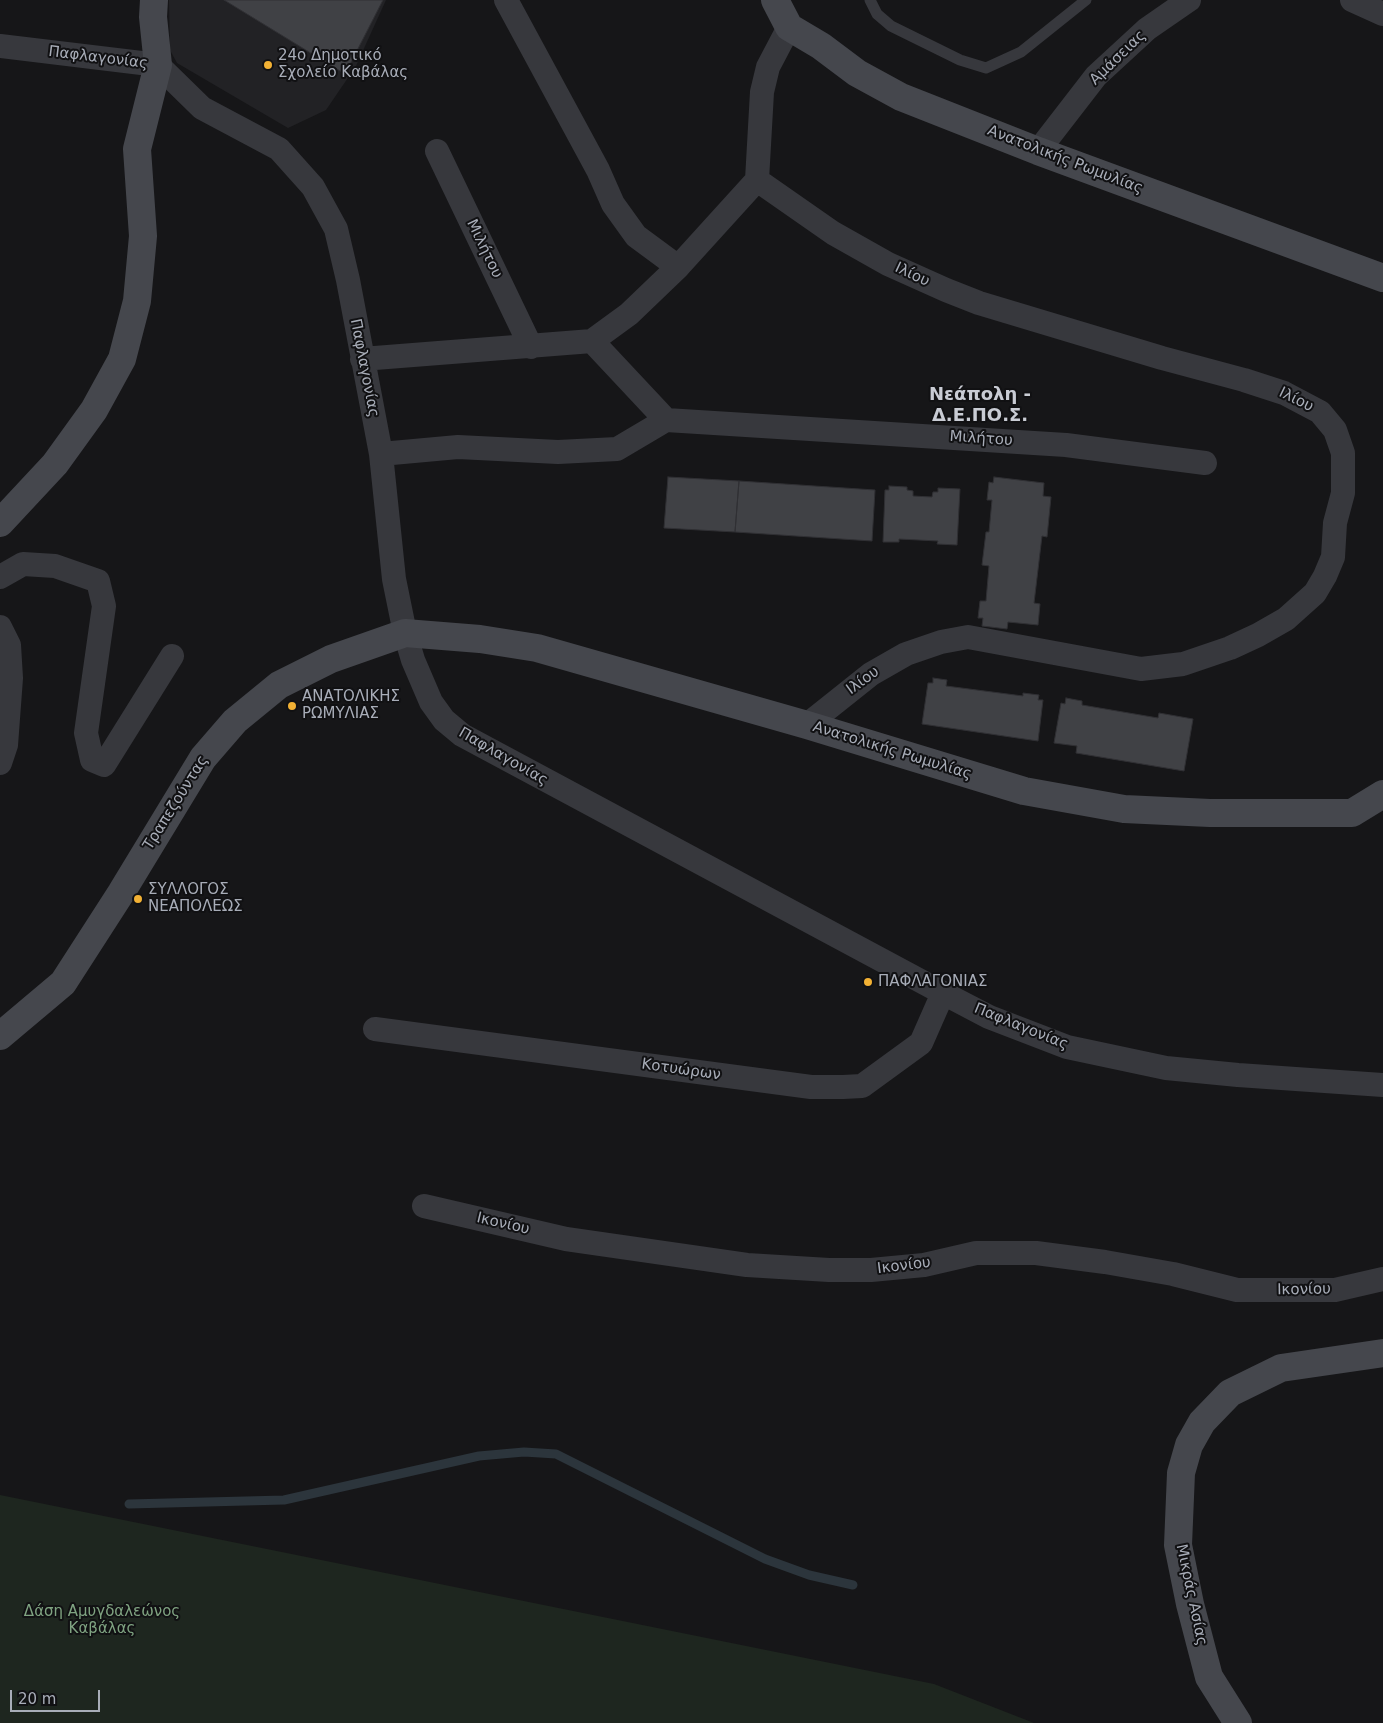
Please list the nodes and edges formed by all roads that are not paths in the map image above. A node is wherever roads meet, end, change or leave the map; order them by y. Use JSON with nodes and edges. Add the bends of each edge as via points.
{"nodes":[{"id":1,"x":154,"y":0,"type":"edge"},
{"id":2,"x":506,"y":0,"type":"edge"},
{"id":3,"x":775,"y":0,"type":"edge"},
{"id":4,"x":870,"y":0,"type":"edge"},
{"id":5,"x":1086,"y":0,"type":"edge"},
{"id":6,"x":1189,"y":0,"type":"edge"},
{"id":7,"x":1352,"y":0,"type":"edge"},
{"id":8,"x":1383,"y":14,"type":"edge"},
{"id":9,"x":789,"y":27,"type":"junction"},
{"id":10,"x":0,"y":46,"type":"edge"},
{"id":11,"x":158,"y":65,"type":"junction"},
{"id":12,"x":437,"y":151,"type":"dead end"},
{"id":13,"x":1038,"y":151,"type":"junction"},
{"id":14,"x":757,"y":180,"type":"junction"},
{"id":15,"x":678,"y":267,"type":"junction"},
{"id":16,"x":1383,"y":278,"type":"edge"},
{"id":17,"x":592,"y":341,"type":"junction"},
{"id":18,"x":531,"y":347,"type":"junction"},
{"id":19,"x":362,"y":358,"type":"junction"},
{"id":20,"x":666,"y":420,"type":"junction"},
{"id":21,"x":381,"y":454,"type":"junction"},
{"id":22,"x":1205,"y":464,"type":"dead end"},
{"id":23,"x":0,"y":523,"type":"edge"},
{"id":24,"x":0,"y":577,"type":"edge"},
{"id":25,"x":0,"y":628,"type":"edge"},
{"id":26,"x":405,"y":633,"type":"junction"},
{"id":27,"x":172,"y":656,"type":"dead end"},
{"id":28,"x":807,"y":725,"type":"junction"},
{"id":29,"x":0,"y":763,"type":"edge"},
{"id":30,"x":1383,"y":794,"type":"edge"},
{"id":31,"x":943,"y":993,"type":"junction"},
{"id":32,"x":375,"y":1029,"type":"dead end"},
{"id":33,"x":0,"y":1036,"type":"edge"},
{"id":34,"x":1383,"y":1085,"type":"edge"},
{"id":35,"x":424,"y":1206,"type":"dead end"},
{"id":36,"x":1383,"y":1279,"type":"edge"},
{"id":37,"x":1383,"y":1353,"type":"edge"},
{"id":38,"x":1238,"y":1723,"type":"edge"}],
"edges":[{"from":1,"to":11,"type":"street"},
{"from":2,"to":15,"type":"street","via":[[614,204],[636,236]]},
{"from":3,"to":9,"type":"street"},
{"from":4,"to":5,"type":"lane","via":[[877,14],[891,26],[960,60],[986,68],[1021,52]]},
{"from":6,"to":13,"type":"street","name":"Αμάσειας","via":[[1147,29],[1096,76]]},
{"from":7,"to":8,"type":"street"},
{"from":9,"to":13,"type":"street","name":"Ανατολικής Ρωμυλίας","via":[[857,73],[901,97]]},
{"from":9,"to":14,"type":"street","via":[[768,67],[762,92]]},
{"from":10,"to":11,"type":"street","name":"Παφλαγονίας"},
{"from":11,"to":19,"type":"street","name":"Παφλαγονίας","via":[[202,108],[279,149],[313,187],[336,229]]},
{"from":11,"to":23,"type":"street","via":[[137,149],[143,236],[137,301],[122,359],[94,410],[60,456]]},
{"from":12,"to":18,"type":"street","name":"Μιλήτου"},
{"from":13,"to":16,"type":"street","name":"Ανατολικής Ρωμυλίας"},
{"from":14,"to":15,"type":"street"},
{"from":14,"to":28,"type":"street","name":"Ιλίου","via":[[833,233],[888,264],[946,290],[979,303],[1284,393],[1320,412],[1335,430],[1342,453],[1342,493],[1335,523],[1333,557],[1326,576],[1308,600],[1286,619],[1258,635],[1183,664],[1141,669],[968,637],[941,642],[906,654],[871,674]]},
{"from":15,"to":17,"type":"street","via":[[629,314]]},
{"from":17,"to":18,"type":"street"},
{"from":17,"to":20,"type":"street"},
{"from":18,"to":19,"type":"street"},
{"from":19,"to":21,"type":"street","name":"Παφλαγονίας"},
{"from":20,"to":21,"type":"street","via":[[617,450],[558,452],[458,447]]},
{"from":20,"to":22,"type":"street","name":"Μιλήτου","via":[[1066,445]]},
{"from":21,"to":26,"type":"street","name":"Παφλαγονίας","via":[[394,579]]},
{"from":24,"to":27,"type":"street","via":[[23,564],[55,566],[98,581],[104,606],[86,733],[92,760],[104,765]]},
{"from":25,"to":29,"type":"street","via":[[9,645],[11,678],[6,745]]},
{"from":26,"to":28,"type":"street","name":"Ανατολικής Ρωμυλίας","via":[[480,639],[537,648]]},
{"from":26,"to":31,"type":"street","name":"Παφλαγονίας","via":[[431,702],[444,720],[462,735]]},
{"from":26,"to":33,"type":"street","name":"Τραπεζούντας","via":[[331,659],[279,685],[235,721],[203,758],[63,983]]},
{"from":28,"to":30,"type":"street","name":"Ανατολικής Ρωμυλίας","via":[[1024,791],[1124,809],[1352,812]]},
{"from":31,"to":32,"type":"street","name":"Κοτυώρων","via":[[921,1043],[862,1086],[811,1088]]},
{"from":31,"to":34,"type":"street","name":"Παφλαγονίας","via":[[990,1017],[1067,1047],[1166,1068]]},
{"from":35,"to":36,"type":"street","name":"Ικονίου","via":[[566,1239],[747,1265],[870,1270],[924,1264],[976,1253],[1036,1253],[1173,1274],[1237,1290],[1335,1290]]},
{"from":37,"to":38,"type":"street","name":"Μικράς Ασίας","via":[[1281,1368],[1230,1393],[1202,1422],[1189,1445],[1181,1472],[1178,1545],[1209,1677]]}]}
